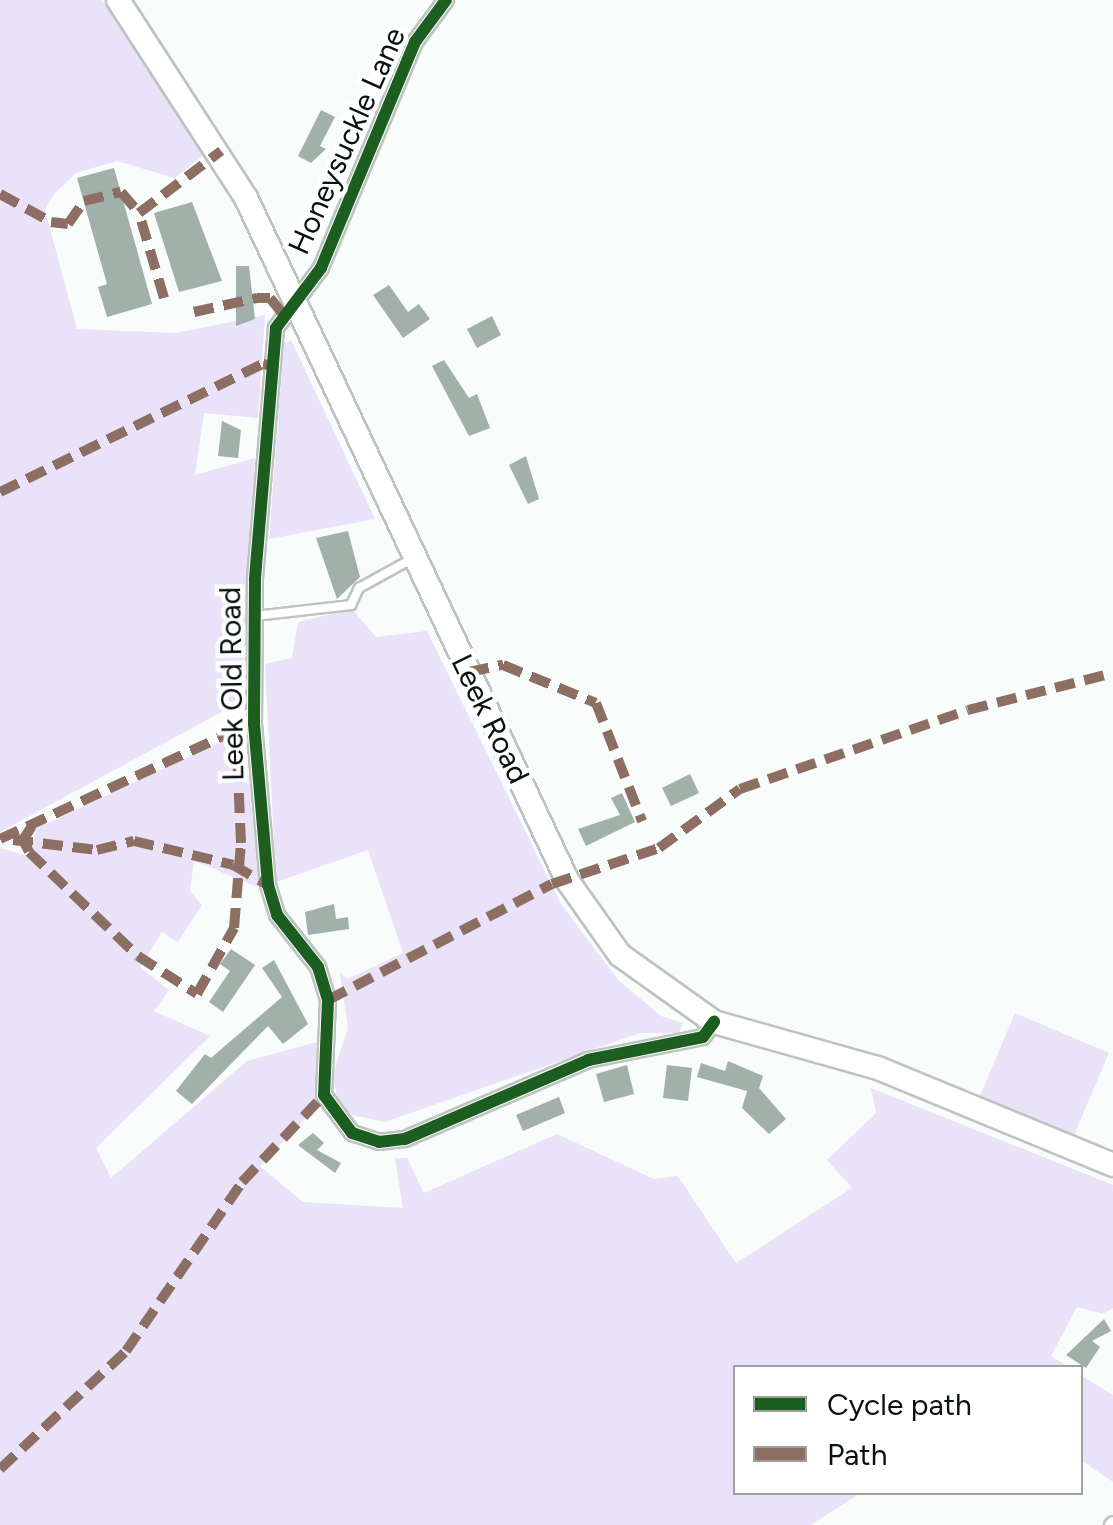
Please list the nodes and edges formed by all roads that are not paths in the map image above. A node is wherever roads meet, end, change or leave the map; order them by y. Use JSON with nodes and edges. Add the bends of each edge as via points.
{"nodes":[{"id":1,"x":118,"y":0,"type":"edge"},
{"id":2,"x":446,"y":0,"type":"edge"},
{"id":3,"x":294,"y":302,"type":"junction"},
{"id":4,"x":412,"y":558,"type":"junction"},
{"id":5,"x":255,"y":616,"type":"junction"},
{"id":6,"x":714,"y":1022,"type":"junction"},
{"id":7,"x":1113,"y":1165,"type":"edge"}],
"edges":[{"from":1,"to":3,"type":"highway","name":"Leek Road","via":[[221,152]]},
{"from":2,"to":3,"type":"street","name":"Honeysuckle Lane","via":[[415,42],[321,268]]},
{"from":3,"to":4,"type":"highway","name":"Leek Road"},
{"from":3,"to":5,"type":"street","name":"Leek Old Road","via":[[276,328]]},
{"from":4,"to":5,"type":"lane","via":[[359,588],[350,605]]},
{"from":4,"to":6,"type":"highway","name":"Leek Road","via":[[588,917],[651,984]]},
{"from":5,"to":6,"type":"street","name":"Leek Old Road","via":[[254,724],[268,886],[277,915],[318,967],[328,1000],[324,1095],[335,1119],[378,1142],[405,1139],[588,1060],[703,1037]]},
{"from":6,"to":7,"type":"highway","name":"Leek Road","via":[[878,1068]]}]}
